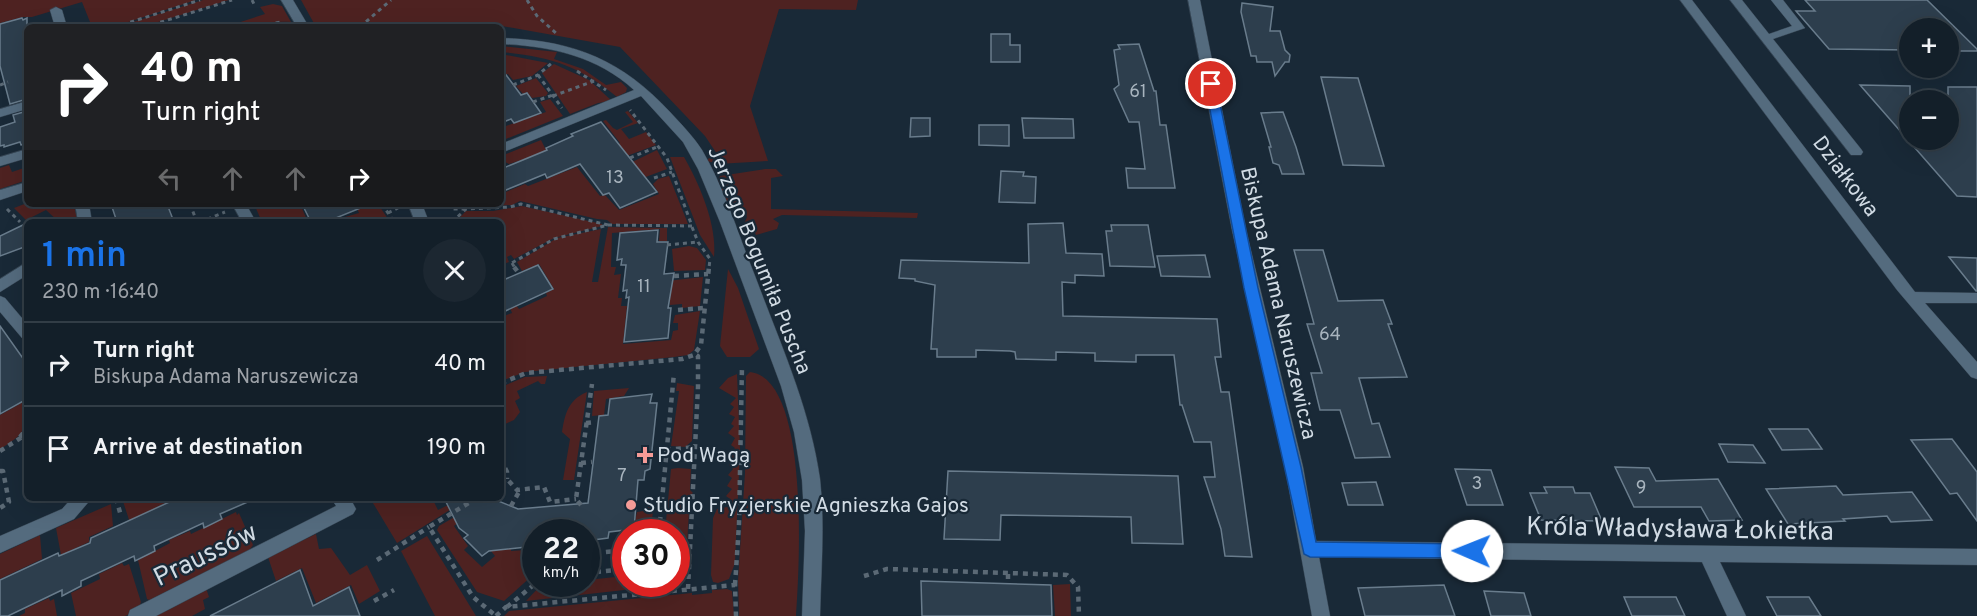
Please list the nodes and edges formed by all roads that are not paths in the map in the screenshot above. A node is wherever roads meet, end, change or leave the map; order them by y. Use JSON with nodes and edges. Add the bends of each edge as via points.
{"nodes":[{"id":1,"x":287,"y":0,"type":"edge"},
{"id":2,"x":1194,"y":0,"type":"edge"},
{"id":3,"x":1686,"y":0,"type":"edge"},
{"id":4,"x":1736,"y":0,"type":"edge"},
{"id":5,"x":1777,"y":0,"type":"edge"},
{"id":6,"x":56,"y":10,"type":"dead end"},
{"id":7,"x":61,"y":24,"type":"edge"},
{"id":8,"x":301,"y":24,"type":"edge"},
{"id":9,"x":1766,"y":38,"type":"junction"},
{"id":10,"x":504,"y":41,"type":"edge"},
{"id":11,"x":643,"y":91,"type":"junction"},
{"id":12,"x":24,"y":106,"type":"edge"},
{"id":13,"x":0,"y":113,"type":"edge"},
{"id":14,"x":504,"y":148,"type":"edge"},
{"id":15,"x":1856,"y":152,"type":"dead end"},
{"id":16,"x":24,"y":154,"type":"edge"},
{"id":17,"x":0,"y":162,"type":"edge"},
{"id":18,"x":24,"y":187,"type":"edge"},
{"id":19,"x":0,"y":195,"type":"edge"},
{"id":20,"x":24,"y":269,"type":"edge"},
{"id":21,"x":0,"y":287,"type":"edge"},
{"id":22,"x":1912,"y":297,"type":"junction"},
{"id":23,"x":1977,"y":298,"type":"edge"},
{"id":24,"x":0,"y":302,"type":"edge"},
{"id":25,"x":24,"y":330,"type":"edge"},
{"id":26,"x":1977,"y":373,"type":"edge"},
{"id":27,"x":80,"y":501,"type":"edge"},
{"id":28,"x":344,"y":504,"type":"edge"},
{"id":29,"x":0,"y":545,"type":"edge"},
{"id":30,"x":1310,"y":549,"type":"junction"},
{"id":31,"x":1707,"y":554,"type":"junction"},
{"id":32,"x":1977,"y":557,"type":"edge"},
{"id":33,"x":137,"y":616,"type":"edge"},
{"id":34,"x":811,"y":616,"type":"edge"},
{"id":35,"x":1321,"y":616,"type":"edge"},
{"id":36,"x":1737,"y":616,"type":"edge"}],
"edges":[{"from":1,"to":8,"type":"street"},
{"from":2,"to":30,"type":"street","name":"Biskupa Adama Naruszewicza","via":[[1239,230]]},
{"from":3,"to":22,"type":"street","name":"Działkowa"},
{"from":4,"to":9,"type":"street"},
{"from":5,"to":9,"type":"street","via":[[1798,28]]},
{"from":6,"to":7,"type":"street"},
{"from":9,"to":15,"type":"street"},
{"from":10,"to":11,"type":"street","name":"Jerzego Bogumiła Puscha","via":[[553,45],[600,60]]},
{"from":11,"to":14,"type":"street"},
{"from":11,"to":34,"type":"street","name":"Jerzego Bogumiła Puscha","via":[[696,152],[796,408],[808,458],[813,504]]},
{"from":12,"to":13,"type":"street"},
{"from":16,"to":17,"type":"street"},
{"from":18,"to":19,"type":"street"},
{"from":20,"to":21,"type":"street"},
{"from":22,"to":23,"type":"street"},
{"from":22,"to":26,"type":"street","name":"Działkowa"},
{"from":24,"to":25,"type":"street"},
{"from":27,"to":29,"type":"street","via":[[68,514]]},
{"from":28,"to":33,"type":"street","name":"Praussów"},
{"from":30,"to":31,"type":"street","name":"Króla Władysława Łokietka"},
{"from":30,"to":35,"type":"street","name":"Biskupa Adama Naruszewicza"},
{"from":31,"to":32,"type":"street","name":"Króla Władysława Łokietka"},
{"from":31,"to":36,"type":"street"}]}
